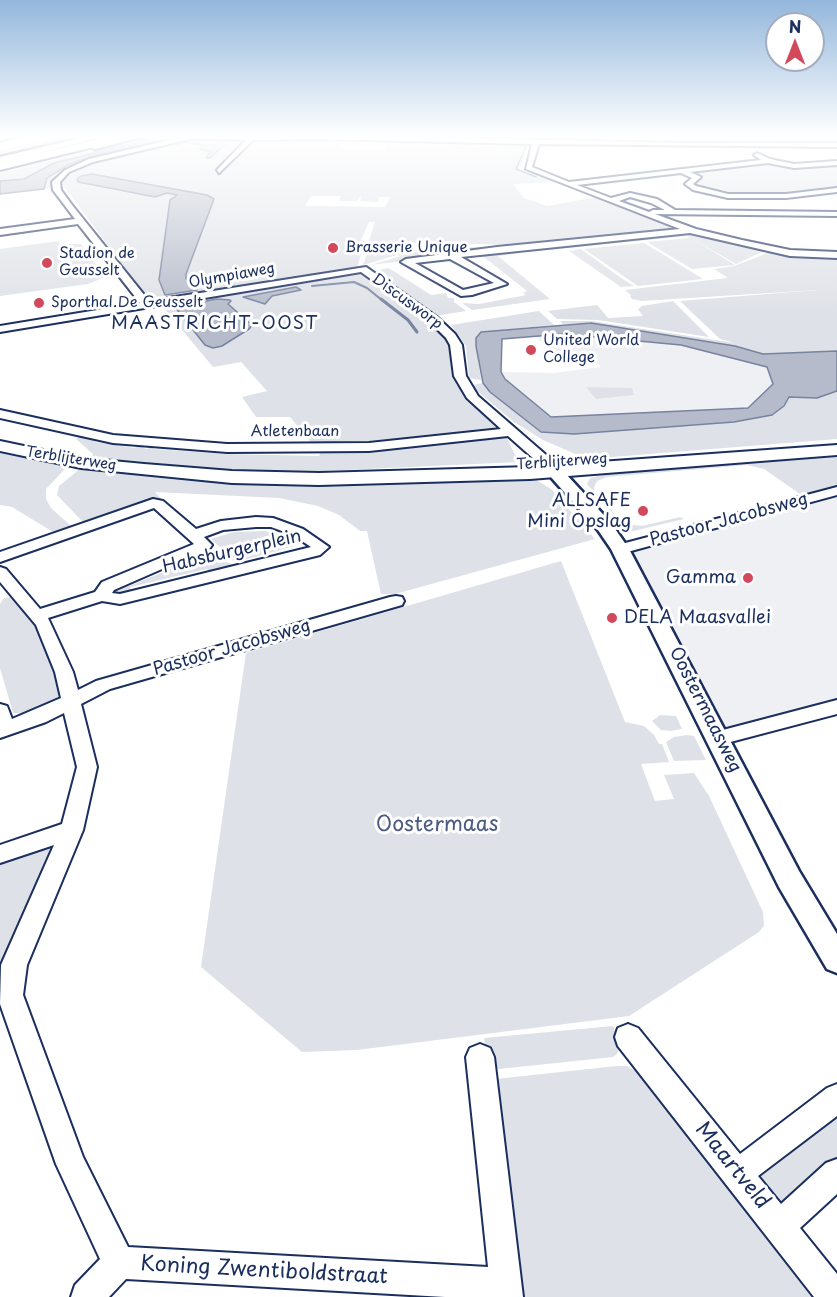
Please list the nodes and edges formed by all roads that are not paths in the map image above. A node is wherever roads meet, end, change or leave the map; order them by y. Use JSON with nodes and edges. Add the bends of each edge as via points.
{"nodes":[{"id":1,"x":62,"y":196,"type":"edge"},
{"id":2,"x":597,"y":196,"type":"edge"},
{"id":3,"x":623,"y":196,"type":"edge"},
{"id":4,"x":634,"y":196,"type":"edge"},
{"id":5,"x":726,"y":196,"type":"edge"},
{"id":6,"x":790,"y":196,"type":"edge"},
{"id":7,"x":611,"y":201,"type":"junction"},
{"id":8,"x":641,"y":212,"type":"junction"},
{"id":9,"x":673,"y":212,"type":"junction"},
{"id":10,"x":837,"y":214,"type":"edge"},
{"id":11,"x":81,"y":221,"type":"junction"},
{"id":12,"x":693,"y":231,"type":"junction"},
{"id":13,"x":0,"y":232,"type":"edge"},
{"id":14,"x":837,"y":255,"type":"edge"},
{"id":15,"x":452,"y":256,"type":"junction"},
{"id":16,"x":363,"y":269,"type":"joint"},
{"id":17,"x":147,"y":305,"type":"junction"},
{"id":18,"x":0,"y":329,"type":"edge"},
{"id":19,"x":0,"y":414,"type":"edge"},
{"id":20,"x":509,"y":432,"type":"junction"},
{"id":21,"x":837,"y":442,"type":"edge"},
{"id":22,"x":0,"y":446,"type":"edge"},
{"id":23,"x":837,"y":450,"type":"edge"},
{"id":24,"x":552,"y":468,"type":"junction"},
{"id":25,"x":837,"y":490,"type":"edge"},
{"id":26,"x":194,"y":535,"type":"junction"},
{"id":27,"x":620,"y":549,"type":"junction"},
{"id":28,"x":0,"y":557,"type":"edge"},
{"id":29,"x":1,"y":577,"type":"edge"},
{"id":30,"x":101,"y":596,"type":"junction"},
{"id":31,"x":396,"y":602,"type":"dead end"},
{"id":32,"x":38,"y":615,"type":"junction"},
{"id":33,"x":70,"y":702,"type":"junction"},
{"id":34,"x":837,"y":706,"type":"edge"},
{"id":35,"x":2,"y":724,"type":"edge"},
{"id":36,"x":719,"y":738,"type":"junction"},
{"id":37,"x":72,"y":830,"type":"junction"},
{"id":38,"x":0,"y":854,"type":"edge"},
{"id":39,"x":837,"y":960,"type":"edge"},
{"id":40,"x":5,"y":997,"type":"edge"},
{"id":41,"x":628,"y":1037,"type":"dead end"},
{"id":42,"x":480,"y":1057,"type":"dead end"},
{"id":43,"x":837,"y":1098,"type":"edge"},
{"id":44,"x":737,"y":1174,"type":"junction"},
{"id":45,"x":837,"y":1174,"type":"edge"},
{"id":46,"x":780,"y":1226,"type":"junction"},
{"id":47,"x":119,"y":1263,"type":"junction"},
{"id":48,"x":506,"y":1290,"type":"edge"},
{"id":49,"x":87,"y":1297,"type":"edge"},
{"id":50,"x":835,"y":1297,"type":"edge"}],
"edges":[{"from":1,"to":11,"type":"street"},
{"from":2,"to":7,"type":"street"},
{"from":3,"to":7,"type":"street"},
{"from":4,"to":9,"type":"street"},
{"from":5,"to":6,"type":"street"},
{"from":7,"to":8,"type":"street"},
{"from":8,"to":9,"type":"street"},
{"from":8,"to":12,"type":"street"},
{"from":9,"to":10,"type":"street"},
{"from":11,"to":13,"type":"street"},
{"from":11,"to":17,"type":"street"},
{"from":12,"to":14,"type":"street","via":[[782,251]]},
{"from":12,"to":15,"type":"street"},
{"from":15,"to":15,"type":"street","via":[[406,262],[461,292],[502,284]]},
{"from":16,"to":17,"type":"street","name":"Olympiaweg"},
{"from":16,"to":20,"type":"street","name":"Discusworp","via":[[451,336],[466,389]]},
{"from":17,"to":18,"type":"street","name":"Olympiaweg"},
{"from":19,"to":20,"type":"street","name":"Atletenbaan","via":[[82,433],[164,444],[293,449],[394,445]]},
{"from":20,"to":24,"type":"street","name":"Discusworp"},
{"from":21,"to":24,"type":"main road","name":"Terblijterweg"},
{"from":22,"to":24,"type":"main road","name":"Terblijterweg","via":[[81,463],[224,476],[386,478]]},
{"from":23,"to":24,"type":"main road","name":"Terblijterweg"},
{"from":24,"to":27,"type":"street","name":"Oostermaasweg"},
{"from":25,"to":27,"type":"street","name":"Pastoor Jacobsweg"},
{"from":26,"to":28,"type":"street","via":[[153,503]]},
{"from":26,"to":30,"type":"street","name":"Habsburgerplein","via":[[204,545],[108,586]]},
{"from":26,"to":30,"type":"street","name":"Habsburgerplein","via":[[239,524],[273,523],[321,546],[314,552],[120,598]]},
{"from":27,"to":36,"type":"street","name":"Oostermaasweg"},
{"from":29,"to":32,"type":"street","name":"Koning Zwentiboldstraat"},
{"from":30,"to":32,"type":"street","name":"Habsburgerplein"},
{"from":31,"to":33,"type":"street","name":"Pastoor Jacobsweg","via":[[103,685]]},
{"from":32,"to":33,"type":"street","name":"Koning Zwentiboldstraat","via":[[64,672]]},
{"from":33,"to":35,"type":"street","name":"Pastoor Jacobsweg","via":[[39,717]]},
{"from":33,"to":37,"type":"street","name":"Koning Zwentiboldstraat","via":[[87,767]]},
{"from":34,"to":36,"type":"street"},
{"from":36,"to":39,"type":"street","name":"Oostermaasweg","via":[[789,879]]},
{"from":37,"to":38,"type":"street"},
{"from":37,"to":40,"type":"street","name":"Koning Zwentiboldstraat","via":[[14,965]]},
{"from":40,"to":47,"type":"street","name":"Koning Zwentiboldstraat","via":[[71,1164]]},
{"from":41,"to":44,"type":"street","name":"Maartveld"},
{"from":42,"to":48,"type":"street"},
{"from":43,"to":44,"type":"street"},
{"from":44,"to":46,"type":"street","name":"Maartveld"},
{"from":45,"to":46,"type":"street"},
{"from":46,"to":50,"type":"street","name":"Maartveld"},
{"from":47,"to":48,"type":"street","name":"Koning Zwentiboldstraat"},
{"from":47,"to":49,"type":"street"}]}
